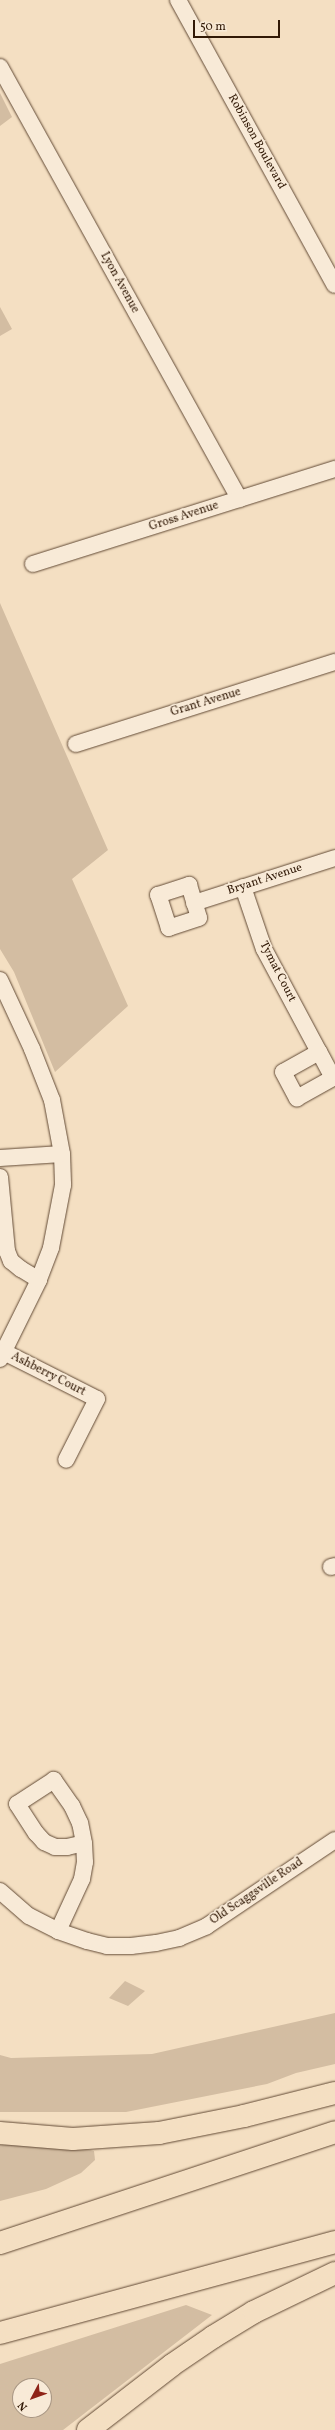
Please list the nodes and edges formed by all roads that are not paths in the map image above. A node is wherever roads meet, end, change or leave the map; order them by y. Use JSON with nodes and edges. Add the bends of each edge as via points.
{"nodes":[{"id":1,"x":178,"y":0,"type":"edge"},
{"id":2,"x":0,"y":66,"type":"edge"},
{"id":3,"x":335,"y":285,"type":"edge"},
{"id":4,"x":335,"y":469,"type":"edge"},
{"id":5,"x":239,"y":499,"type":"junction"},
{"id":6,"x":33,"y":564,"type":"dead end"},
{"id":7,"x":335,"y":662,"type":"edge"},
{"id":8,"x":76,"y":744,"type":"dead end"},
{"id":9,"x":335,"y":858,"type":"edge"},
{"id":10,"x":243,"y":887,"type":"junction"},
{"id":11,"x":194,"y":903,"type":"dead end"},
{"id":12,"x":0,"y":980,"type":"edge"},
{"id":13,"x":319,"y":1052,"type":"dead end"},
{"id":14,"x":62,"y":1154,"type":"junction"},
{"id":15,"x":0,"y":1158,"type":"edge"},
{"id":16,"x":0,"y":1177,"type":"edge"},
{"id":17,"x":39,"y":1280,"type":"junction"},
{"id":18,"x":2,"y":1355,"type":"edge"},
{"id":19,"x":66,"y":1460,"type":"dead end"},
{"id":20,"x":335,"y":1840,"type":"edge"},
{"id":21,"x":84,"y":1843,"type":"junction"},
{"id":22,"x":0,"y":1891,"type":"edge"},
{"id":23,"x":58,"y":1931,"type":"junction"},
{"id":24,"x":335,"y":2093,"type":"edge"},
{"id":25,"x":335,"y":2132,"type":"edge"},
{"id":26,"x":0,"y":2133,"type":"edge"},
{"id":27,"x":0,"y":2242,"type":"edge"},
{"id":28,"x":335,"y":2242,"type":"edge"},
{"id":29,"x":335,"y":2273,"type":"edge"},
{"id":30,"x":0,"y":2333,"type":"edge"},
{"id":31,"x":88,"y":2430,"type":"edge"}],
"edges":[{"from":1,"to":3,"type":"street","name":"Robinson Boulevard"},
{"from":2,"to":5,"type":"street","name":"Lyon Avenue"},
{"from":4,"to":5,"type":"street","name":"Gross Avenue"},
{"from":5,"to":6,"type":"street","name":"Gross Avenue"},
{"from":7,"to":8,"type":"street","name":"Grant Avenue"},
{"from":9,"to":10,"type":"street","name":"Bryant Avenue"},
{"from":10,"to":11,"type":"street","name":"Bryant Avenue"},
{"from":10,"to":13,"type":"street","name":"Tymat Court","via":[[264,949]]},
{"from":12,"to":14,"type":"street","via":[[52,1100]]},
{"from":14,"to":15,"type":"street"},
{"from":14,"to":17,"type":"street","via":[[63,1185],[57,1227]]},
{"from":16,"to":17,"type":"street","via":[[7,1251],[11,1260]]},
{"from":17,"to":18,"type":"street"},
{"from":18,"to":19,"type":"street","name":"Ashberry Court","via":[[97,1399]]},
{"from":20,"to":23,"type":"street","name":"Old Scaggsville Road","via":[[236,1908],[207,1926],[179,1938],[131,1946],[107,1946]]},
{"from":21,"to":21,"type":"street","via":[[80,1823],[54,1780],[17,1804],[44,1842],[55,1847]]},
{"from":21,"to":23,"type":"street","via":[[85,1862],[82,1879]]},
{"from":22,"to":23,"type":"street","name":"Old Scaggsville Road","via":[[29,1916]]},
{"from":24,"to":26,"type":"highway","via":[[237,2118],[159,2134],[73,2139]]},
{"from":25,"to":27,"type":"highway"},
{"from":28,"to":30,"type":"highway"},
{"from":29,"to":31,"type":"highway","via":[[254,2312],[212,2337],[172,2364]]}]}
